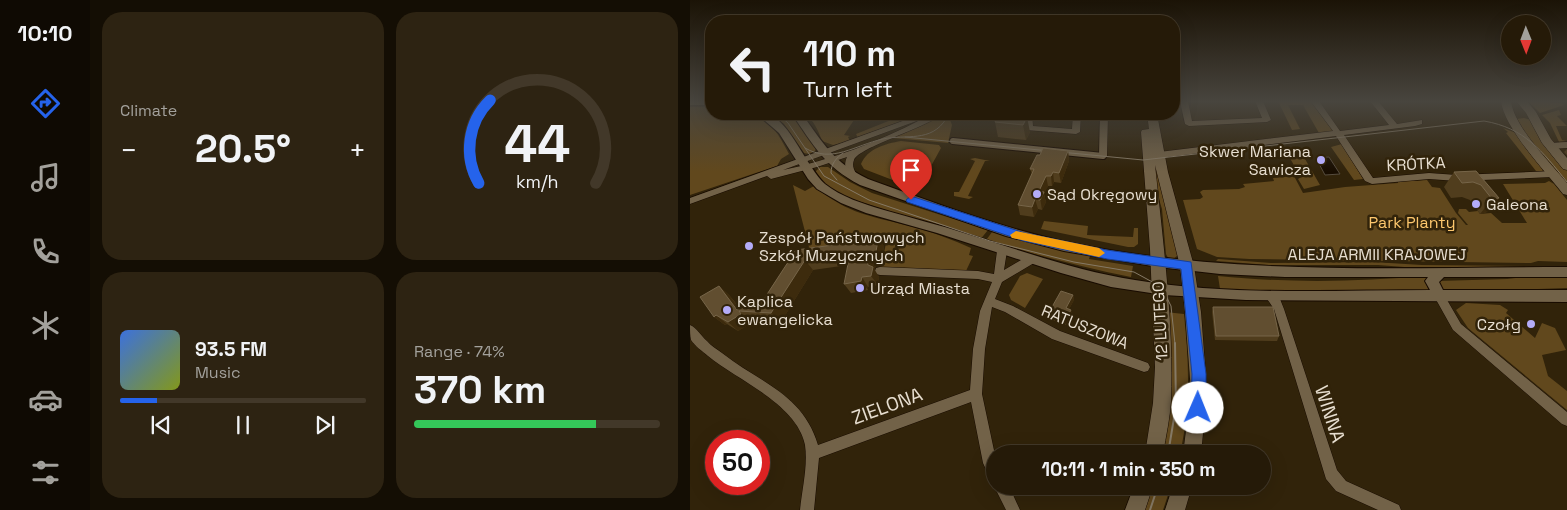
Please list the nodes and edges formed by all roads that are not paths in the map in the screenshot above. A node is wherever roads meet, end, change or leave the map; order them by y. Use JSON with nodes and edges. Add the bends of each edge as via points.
{"nodes":[{"id":1,"x":777,"y":125,"type":"edge"},
{"id":2,"x":805,"y":125,"type":"edge"},
{"id":3,"x":903,"y":125,"type":"edge"},
{"id":4,"x":919,"y":125,"type":"edge"},
{"id":5,"x":1029,"y":125,"type":"edge"},
{"id":6,"x":1076,"y":125,"type":"edge"},
{"id":7,"x":1104,"y":125,"type":"edge"},
{"id":8,"x":1146,"y":125,"type":"edge"},
{"id":9,"x":1153,"y":125,"type":"edge"},
{"id":10,"x":1331,"y":125,"type":"edge"},
{"id":11,"x":1410,"y":125,"type":"edge"},
{"id":12,"x":1518,"y":125,"type":"edge"},
{"id":13,"x":1538,"y":125,"type":"edge"},
{"id":14,"x":1395,"y":127,"type":"joint"},
{"id":15,"x":1338,"y":134,"type":"junction"},
{"id":16,"x":953,"y":141,"type":"dead end"},
{"id":17,"x":1567,"y":145,"type":"edge"},
{"id":18,"x":1550,"y":146,"type":"junction"},
{"id":19,"x":863,"y":148,"type":"junction"},
{"id":20,"x":827,"y":156,"type":"junction"},
{"id":21,"x":1103,"y":156,"type":"joint"},
{"id":22,"x":1154,"y":157,"type":"junction"},
{"id":23,"x":803,"y":164,"type":"junction"},
{"id":24,"x":1567,"y":166,"type":"edge"},
{"id":25,"x":1553,"y":174,"type":"junction"},
{"id":26,"x":855,"y":178,"type":"junction"},
{"id":27,"x":1567,"y":191,"type":"edge"},
{"id":28,"x":690,"y":201,"type":"edge"},
{"id":29,"x":1002,"y":251,"type":"junction"},
{"id":30,"x":1030,"y":260,"type":"junction"},
{"id":31,"x":1158,"y":262,"type":"junction"},
{"id":32,"x":1187,"y":266,"type":"junction"},
{"id":33,"x":880,"y":271,"type":"dead end"},
{"id":34,"x":1440,"y":272,"type":"junction"},
{"id":35,"x":1567,"y":272,"type":"edge"},
{"id":36,"x":998,"y":279,"type":"junction"},
{"id":37,"x":1158,"y":288,"type":"junction"},
{"id":38,"x":1190,"y":291,"type":"junction"},
{"id":39,"x":1270,"y":296,"type":"junction"},
{"id":40,"x":1439,"y":296,"type":"junction"},
{"id":41,"x":1567,"y":296,"type":"edge"},
{"id":42,"x":989,"y":301,"type":"junction"},
{"id":43,"x":690,"y":330,"type":"edge"},
{"id":44,"x":1144,"y":367,"type":"dead end"},
{"id":45,"x":976,"y":394,"type":"junction"},
{"id":46,"x":1567,"y":420,"type":"edge"},
{"id":47,"x":986,"y":445,"type":"edge"},
{"id":48,"x":1155,"y":445,"type":"edge"},
{"id":49,"x":1194,"y":445,"type":"edge"},
{"id":50,"x":812,"y":454,"type":"junction"},
{"id":51,"x":1006,"y":495,"type":"edge"},
{"id":52,"x":1141,"y":495,"type":"edge"},
{"id":53,"x":1180,"y":495,"type":"edge"},
{"id":54,"x":807,"y":510,"type":"edge"},
{"id":55,"x":1013,"y":510,"type":"edge"},
{"id":56,"x":1135,"y":510,"type":"edge"},
{"id":57,"x":1175,"y":510,"type":"edge"},
{"id":58,"x":1394,"y":510,"type":"edge"}],
"edges":[{"from":1,"to":23,"type":"street"},
{"from":2,"to":20,"type":"street","name":"ALEJA ARMII KRAJOWEJ"},
{"from":3,"to":20,"type":"street"},
{"from":4,"to":19,"type":"street"},
{"from":5,"to":6,"type":"street","via":[[1029,128],[1076,132]]},
{"from":7,"to":21,"type":"street"},
{"from":8,"to":22,"type":"main road"},
{"from":9,"to":22,"type":"main road"},
{"from":10,"to":15,"type":"street"},
{"from":11,"to":14,"type":"street"},
{"from":12,"to":25,"type":"main road"},
{"from":13,"to":18,"type":"main road"},
{"from":14,"to":15,"type":"street"},
{"from":15,"to":22,"type":"street"},
{"from":15,"to":25,"type":"street","name":"KRÓTKA","via":[[1370,181],[1429,176]]},
{"from":16,"to":21,"type":"street"},
{"from":17,"to":18,"type":"street"},
{"from":18,"to":24,"type":"main road"},
{"from":19,"to":20,"type":"street"},
{"from":19,"to":26,"type":"street","via":[[849,161],[848,169]]},
{"from":20,"to":23,"type":"street"},
{"from":20,"to":26,"type":"street","name":"ALEJA ARMII KRAJOWEJ"},
{"from":22,"to":31,"type":"main road","name":"12 LUTEGO"},
{"from":22,"to":32,"type":"main road","name":"12 LUTEGO"},
{"from":23,"to":28,"type":"street"},
{"from":23,"to":29,"type":"street","via":[[818,184],[847,201]]},
{"from":25,"to":27,"type":"main road"},
{"from":26,"to":31,"type":"street","name":"ALEJA ARMII KRAJOWEJ","via":[[1006,232],[1064,246]]},
{"from":29,"to":30,"type":"street"},
{"from":29,"to":36,"type":"street"},
{"from":30,"to":36,"type":"street"},
{"from":30,"to":37,"type":"street","via":[[1108,281]]},
{"from":31,"to":32,"type":"street","name":"ALEJA ARMII KRAJOWEJ"},
{"from":31,"to":37,"type":"main road","name":"12 LUTEGO"},
{"from":32,"to":34,"type":"street","name":"ALEJA ARMII KRAJOWEJ","via":[[1285,272]]},
{"from":32,"to":38,"type":"main road","name":"12 LUTEGO"},
{"from":33,"to":36,"type":"street","via":[[978,275]]},
{"from":34,"to":35,"type":"street","name":"ALEJA ARMII KRAJOWEJ"},
{"from":34,"to":40,"type":"street","via":[[1432,281]]},
{"from":36,"to":42,"type":"street"},
{"from":37,"to":38,"type":"street"},
{"from":37,"to":48,"type":"main road","name":"12 LUTEGO","via":[[1163,389]]},
{"from":38,"to":39,"type":"street"},
{"from":38,"to":49,"type":"main road","name":"12 LUTEGO","via":[[1199,392]]},
{"from":39,"to":40,"type":"street"},
{"from":39,"to":58,"type":"street","name":"WINNA","via":[[1277,305],[1330,474],[1341,486]]},
{"from":40,"to":41,"type":"street"},
{"from":40,"to":46,"type":"street","via":[[1457,327]]},
{"from":42,"to":44,"type":"street","name":"RATUSZOWA","via":[[1056,335]]},
{"from":42,"to":45,"type":"street","via":[[979,349]]},
{"from":43,"to":50,"type":"street","via":[[702,344],[792,411],[805,427]]},
{"from":45,"to":47,"type":"street"},
{"from":45,"to":50,"type":"street","name":"ZIELONA"},
{"from":50,"to":54,"type":"street"},
{"from":51,"to":55,"type":"street"},
{"from":52,"to":56,"type":"main road"},
{"from":53,"to":57,"type":"main road"}]}
